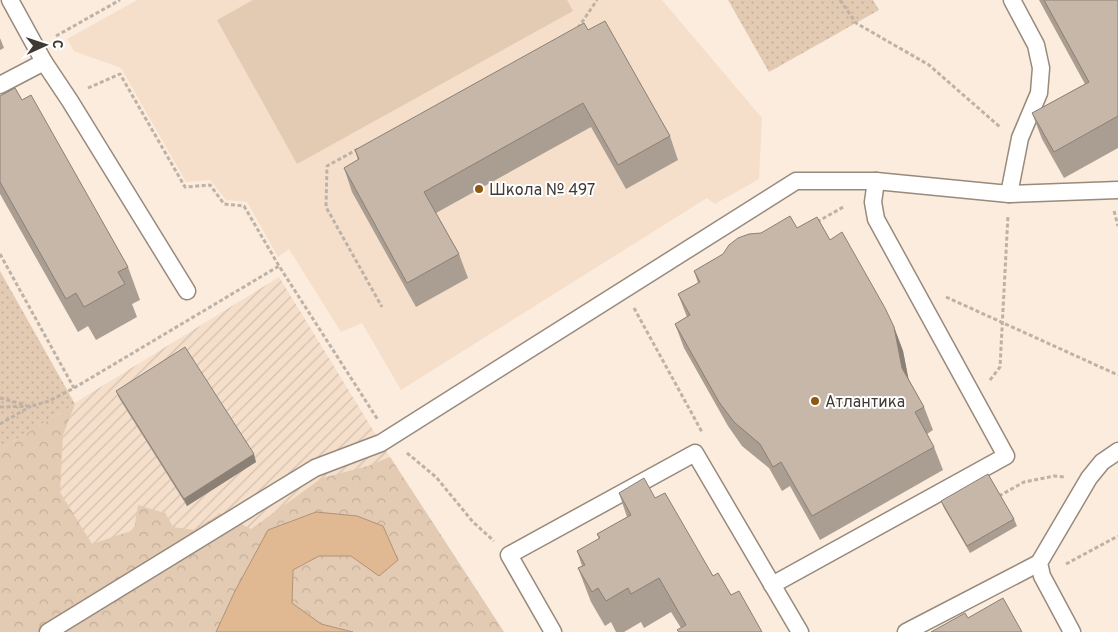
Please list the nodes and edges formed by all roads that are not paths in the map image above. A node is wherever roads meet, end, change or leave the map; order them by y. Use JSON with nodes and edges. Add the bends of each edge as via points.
{"nodes":[{"id":1,"x":10,"y":0,"type":"edge"},
{"id":2,"x":1012,"y":0,"type":"edge"},
{"id":3,"x":44,"y":62,"type":"junction"},
{"id":4,"x":0,"y":85,"type":"edge"},
{"id":5,"x":876,"y":181,"type":"junction"},
{"id":6,"x":1118,"y":190,"type":"edge"},
{"id":7,"x":1009,"y":194,"type":"junction"},
{"id":8,"x":187,"y":291,"type":"dead end"},
{"id":9,"x":1118,"y":452,"type":"edge"},
{"id":10,"x":1040,"y":570,"type":"junction"},
{"id":11,"x":772,"y":585,"type":"junction"},
{"id":12,"x":48,"y":632,"type":"edge"},
{"id":13,"x":553,"y":632,"type":"edge"},
{"id":14,"x":800,"y":632,"type":"edge"},
{"id":15,"x":906,"y":632,"type":"edge"},
{"id":16,"x":1072,"y":632,"type":"edge"}],
"edges":[{"from":1,"to":3,"type":"lane"},
{"from":2,"to":7,"type":"lane","via":[[1036,45],[1041,68],[1038,93],[1020,138]]},
{"from":3,"to":4,"type":"lane"},
{"from":3,"to":8,"type":"lane"},
{"from":5,"to":7,"type":"lane"},
{"from":5,"to":11,"type":"lane","via":[[873,202],[876,218],[1006,456]]},
{"from":5,"to":12,"type":"lane","via":[[796,180],[381,444],[315,468]]},
{"from":6,"to":7,"type":"lane"},
{"from":9,"to":10,"type":"lane","via":[[1102,462],[1088,478]]},
{"from":10,"to":15,"type":"lane"},
{"from":10,"to":16,"type":"lane"},
{"from":11,"to":13,"type":"lane","via":[[695,453],[509,555]]},
{"from":11,"to":14,"type":"lane"}]}
